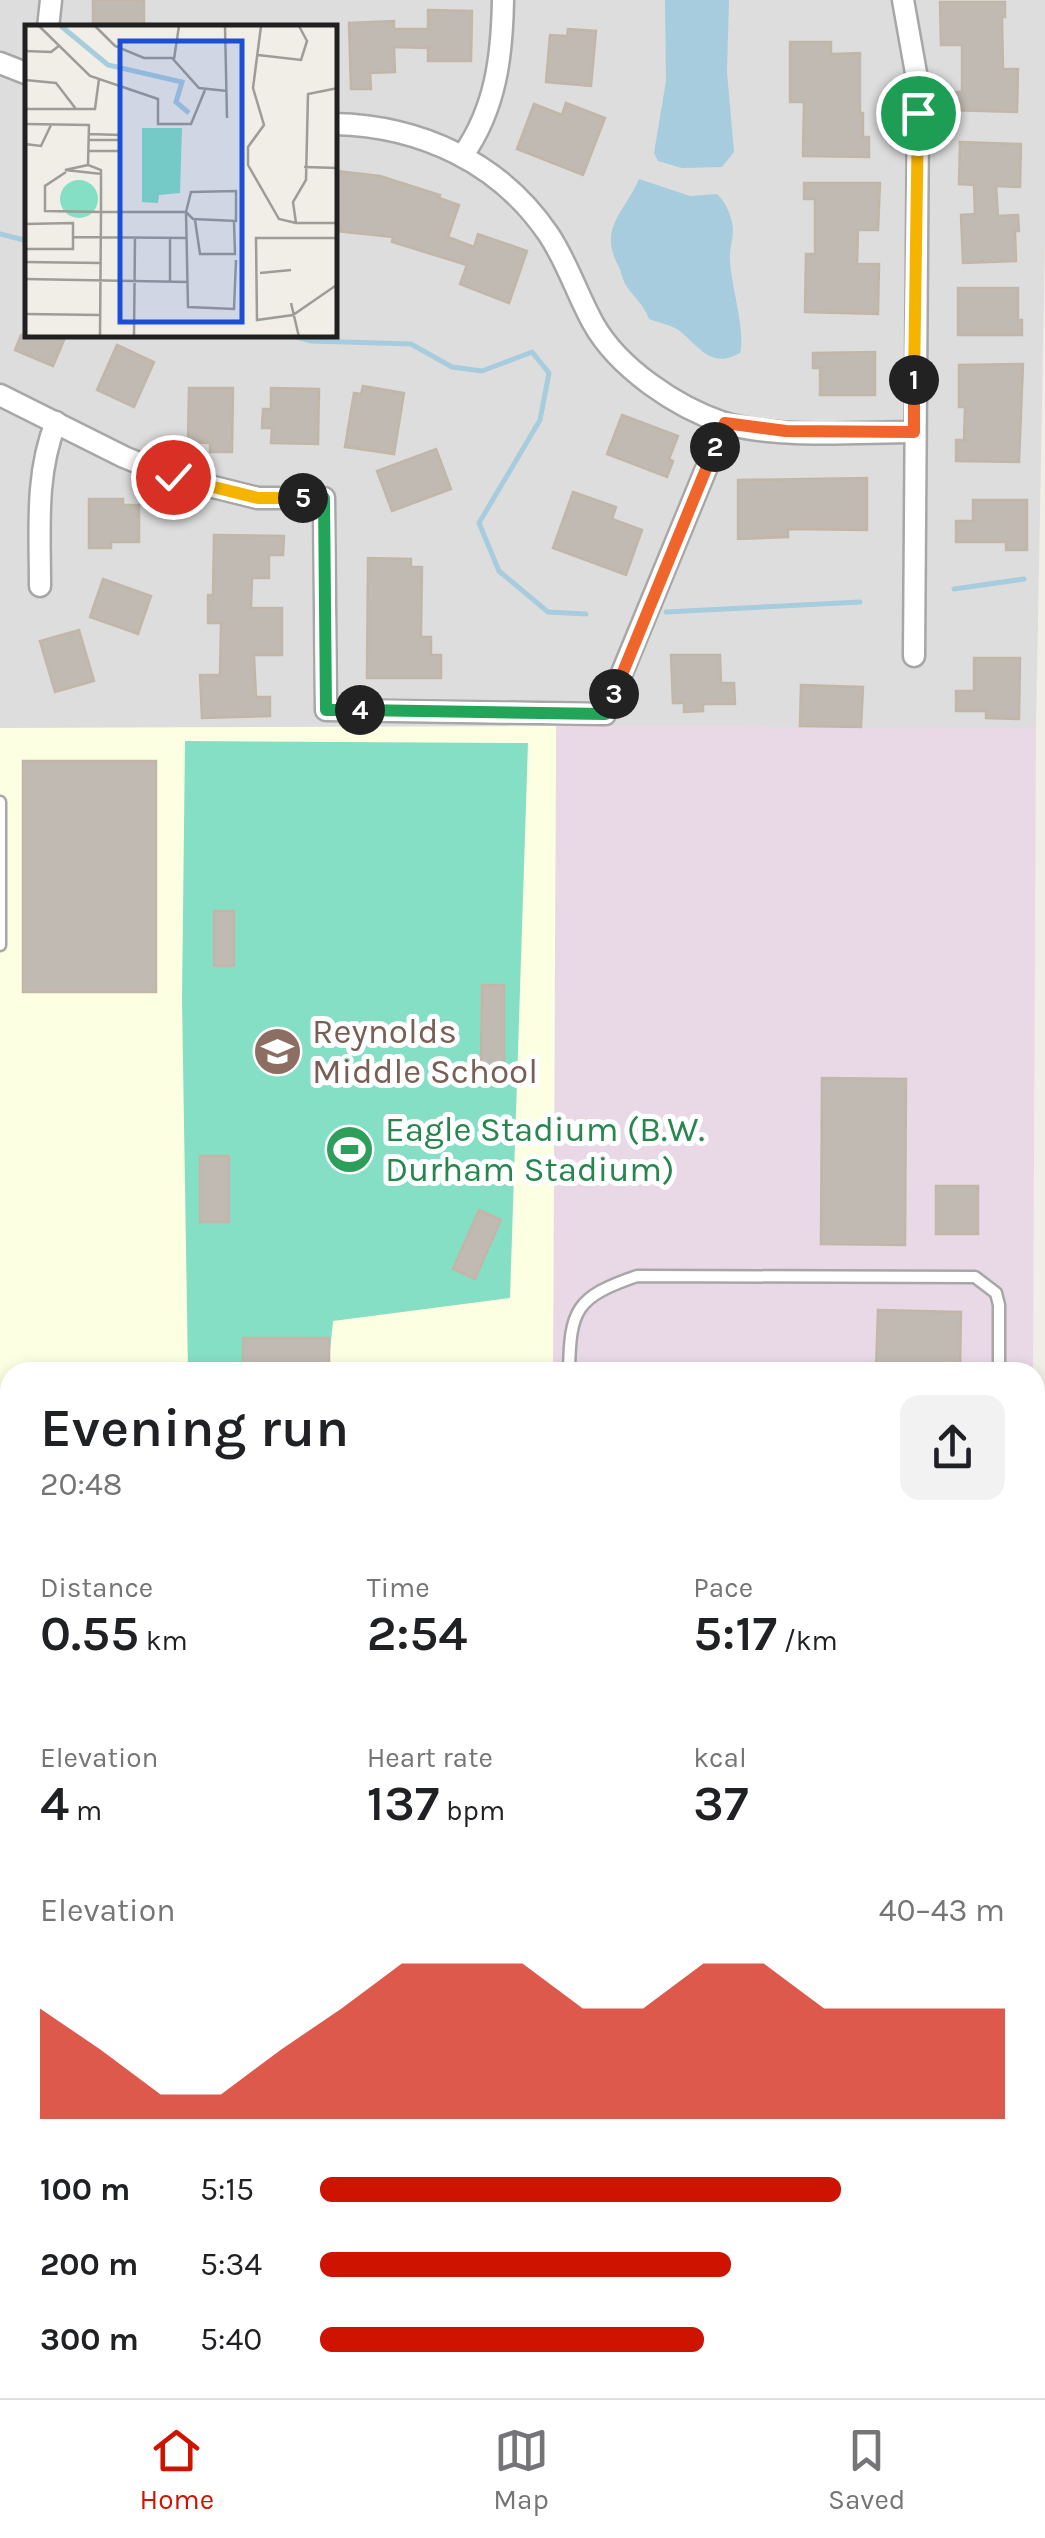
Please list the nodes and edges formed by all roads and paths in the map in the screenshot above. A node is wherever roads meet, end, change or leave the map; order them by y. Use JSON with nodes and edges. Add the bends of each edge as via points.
{"nodes":[{"id":1,"x":51,"y":0,"type":"edge"},
{"id":2,"x":503,"y":0,"type":"edge"},
{"id":3,"x":902,"y":0,"type":"edge"},
{"id":4,"x":48,"y":25,"type":"edge"},
{"id":5,"x":0,"y":63,"type":"edge"},
{"id":6,"x":25,"y":73,"type":"edge"},
{"id":7,"x":338,"y":124,"type":"edge"},
{"id":8,"x":464,"y":155,"type":"junction"},
{"id":9,"x":0,"y":395,"type":"edge"},
{"id":10,"x":56,"y":422,"type":"junction"},
{"id":11,"x":725,"y":423,"type":"junction"},
{"id":12,"x":914,"y":432,"type":"junction"},
{"id":13,"x":40,"y":586,"type":"dead end"},
{"id":14,"x":914,"y":656,"type":"dead end"},
{"id":15,"x":0,"y":802,"type":"edge"},
{"id":16,"x":1,"y":850,"type":"edge"},
{"id":17,"x":1,"y":902,"type":"edge"},
{"id":18,"x":0,"y":945,"type":"edge"},
{"id":19,"x":568,"y":1362,"type":"edge"},
{"id":20,"x":998,"y":1362,"type":"edge"}],
"edges":[{"from":1,"to":4,"type":"street"},
{"from":2,"to":8,"type":"street","via":[[497,80]]},
{"from":3,"to":12,"type":"street","via":[[918,113]]},
{"from":5,"to":6,"type":"street"},
{"from":7,"to":8,"type":"street","via":[[393,129]]},
{"from":8,"to":11,"type":"street","via":[[532,212],[596,328],[632,369]]},
{"from":9,"to":10,"type":"street"},
{"from":10,"to":11,"type":"street","via":[[173,477],[258,498],[324,498],[326,710],[605,714]]},
{"from":10,"to":13,"type":"street","via":[[41,477]]},
{"from":11,"to":12,"type":"street","via":[[786,431]]},
{"from":12,"to":14,"type":"street"},
{"from":15,"to":16,"type":"lane"},
{"from":16,"to":17,"type":"lane"},
{"from":17,"to":18,"type":"lane"},
{"from":19,"to":20,"type":"lane","via":[[581,1304],[637,1276],[975,1276],[996,1292]]}]}
